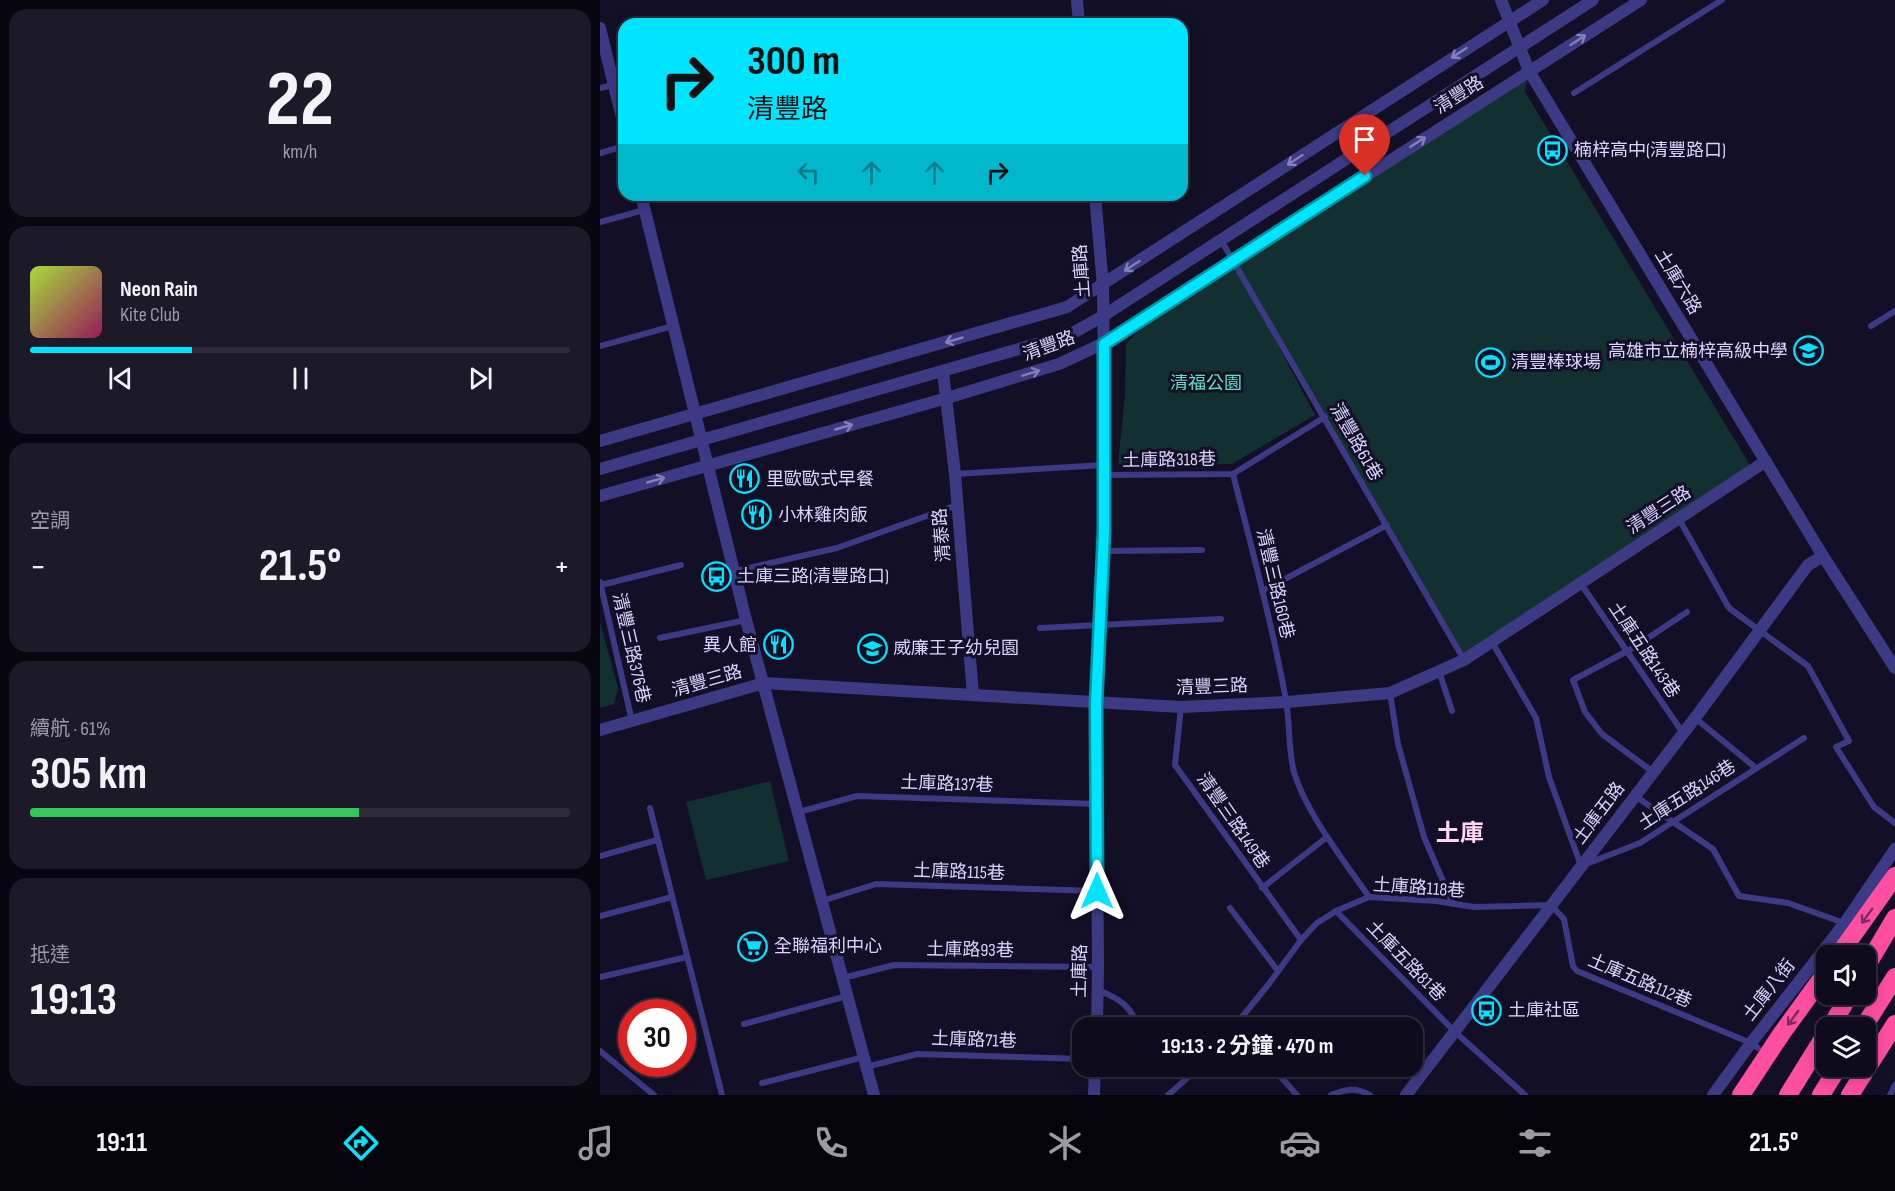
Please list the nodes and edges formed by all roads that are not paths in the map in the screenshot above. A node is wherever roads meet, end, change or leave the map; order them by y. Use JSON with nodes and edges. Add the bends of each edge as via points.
{"nodes":[{"id":1,"x":1077,"y":0,"type":"edge"},
{"id":2,"x":1501,"y":0,"type":"edge"},
{"id":3,"x":1543,"y":0,"type":"edge"},
{"id":4,"x":1593,"y":0,"type":"edge"},
{"id":5,"x":1641,"y":0,"type":"edge"},
{"id":6,"x":1722,"y":0,"type":"edge"},
{"id":7,"x":1078,"y":18,"type":"edge"},
{"id":8,"x":1508,"y":21,"type":"junction"},
{"id":9,"x":600,"y":28,"type":"edge"},
{"id":10,"x":1518,"y":47,"type":"junction"},
{"id":11,"x":1529,"y":71,"type":"junction"},
{"id":12,"x":614,"y":84,"type":"junction"},
{"id":13,"x":600,"y":88,"type":"edge"},
{"id":14,"x":1574,"y":93,"type":"dead end"},
{"id":15,"x":618,"y":101,"type":"edge"},
{"id":16,"x":618,"y":148,"type":"edge"},
{"id":17,"x":600,"y":153,"type":"edge"},
{"id":18,"x":643,"y":201,"type":"edge"},
{"id":19,"x":1096,"y":201,"type":"edge"},
{"id":20,"x":645,"y":210,"type":"junction"},
{"id":21,"x":600,"y":222,"type":"edge"},
{"id":22,"x":1221,"y":239,"type":"junction"},
{"id":23,"x":1233,"y":260,"type":"junction"},
{"id":24,"x":1103,"y":286,"type":"junction"},
{"id":25,"x":1895,"y":311,"type":"edge"},
{"id":26,"x":1103,"y":316,"type":"junction"},
{"id":27,"x":673,"y":326,"type":"junction"},
{"id":28,"x":1871,"y":326,"type":"dead end"},
{"id":29,"x":1104,"y":344,"type":"junction"},
{"id":30,"x":600,"y":346,"type":"edge"},
{"id":31,"x":943,"y":372,"type":"junction"},
{"id":32,"x":947,"y":398,"type":"junction"},
{"id":33,"x":696,"y":414,"type":"junction"},
{"id":34,"x":1325,"y":417,"type":"junction"},
{"id":35,"x":702,"y":440,"type":"junction"},
{"id":36,"x":600,"y":441,"type":"edge"},
{"id":37,"x":1766,"y":461,"type":"junction"},
{"id":38,"x":708,"y":465,"type":"junction"},
{"id":39,"x":600,"y":469,"type":"edge"},
{"id":40,"x":1104,"y":470,"type":"junction"},
{"id":41,"x":955,"y":474,"type":"junction"},
{"id":42,"x":1233,"y":474,"type":"junction"},
{"id":43,"x":600,"y":496,"type":"edge"},
{"id":44,"x":957,"y":505,"type":"junction"},
{"id":45,"x":1678,"y":519,"type":"junction"},
{"id":46,"x":1387,"y":525,"type":"junction"},
{"id":47,"x":1202,"y":550,"type":"dead end"},
{"id":48,"x":1103,"y":551,"type":"junction"},
{"id":49,"x":1823,"y":556,"type":"junction"},
{"id":50,"x":681,"y":565,"type":"dead end"},
{"id":51,"x":735,"y":571,"type":"junction"},
{"id":52,"x":1580,"y":583,"type":"junction"},
{"id":53,"x":600,"y":584,"type":"edge"},
{"id":54,"x":1262,"y":591,"type":"junction"},
{"id":55,"x":602,"y":595,"type":"edge"},
{"id":56,"x":1687,"y":612,"type":"dead end"},
{"id":57,"x":1221,"y":618,"type":"dead end"},
{"id":58,"x":746,"y":620,"type":"junction"},
{"id":59,"x":1100,"y":626,"type":"junction"},
{"id":60,"x":1040,"y":628,"type":"dead end"},
{"id":61,"x":1760,"y":630,"type":"junction"},
{"id":62,"x":660,"y":638,"type":"dead end"},
{"id":63,"x":1492,"y":641,"type":"junction"},
{"id":64,"x":1627,"y":652,"type":"junction"},
{"id":65,"x":1464,"y":660,"type":"junction"},
{"id":66,"x":1895,"y":669,"type":"edge"},
{"id":67,"x":1439,"y":671,"type":"junction"},
{"id":68,"x":764,"y":682,"type":"junction"},
{"id":69,"x":1390,"y":693,"type":"junction"},
{"id":70,"x":973,"y":695,"type":"junction"},
{"id":71,"x":1287,"y":702,"type":"junction"},
{"id":72,"x":1096,"y":704,"type":"junction"},
{"id":73,"x":1181,"y":707,"type":"junction"},
{"id":74,"x":1452,"y":711,"type":"dead end"},
{"id":75,"x":1695,"y":718,"type":"junction"},
{"id":76,"x":632,"y":721,"type":"junction"},
{"id":77,"x":600,"y":730,"type":"edge"},
{"id":78,"x":1683,"y":733,"type":"junction"},
{"id":79,"x":1804,"y":738,"type":"dead end"},
{"id":80,"x":1756,"y":768,"type":"junction"},
{"id":81,"x":1653,"y":772,"type":"junction"},
{"id":82,"x":1634,"y":796,"type":"junction"},
{"id":83,"x":1097,"y":804,"type":"junction"},
{"id":84,"x":650,"y":808,"type":"dead end"},
{"id":85,"x":799,"y":812,"type":"junction"},
{"id":86,"x":1672,"y":821,"type":"junction"},
{"id":87,"x":1895,"y":823,"type":"edge"},
{"id":88,"x":1327,"y":837,"type":"junction"},
{"id":89,"x":657,"y":840,"type":"junction"},
{"id":90,"x":1895,"y":849,"type":"edge"},
{"id":91,"x":600,"y":856,"type":"edge"},
{"id":92,"x":1581,"y":866,"type":"junction"},
{"id":93,"x":1895,"y":876,"type":"edge"},
{"id":94,"x":1262,"y":888,"type":"junction"},
{"id":95,"x":1097,"y":891,"type":"junction"},
{"id":96,"x":672,"y":897,"type":"junction"},
{"id":97,"x":1369,"y":897,"type":"junction"},
{"id":98,"x":822,"y":901,"type":"junction"},
{"id":99,"x":1453,"y":904,"type":"junction"},
{"id":100,"x":1551,"y":905,"type":"junction"},
{"id":101,"x":1230,"y":908,"type":"dead end"},
{"id":102,"x":1336,"y":911,"type":"junction"},
{"id":103,"x":600,"y":916,"type":"edge"},
{"id":104,"x":1895,"y":918,"type":"edge"},
{"id":105,"x":1844,"y":924,"type":"junction"},
{"id":106,"x":1301,"y":940,"type":"junction"},
{"id":107,"x":1846,"y":945,"type":"edge"},
{"id":108,"x":1876,"y":950,"type":"edge"},
{"id":109,"x":687,"y":957,"type":"junction"},
{"id":110,"x":1098,"y":967,"type":"junction"},
{"id":111,"x":1278,"y":971,"type":"junction"},
{"id":112,"x":600,"y":977,"type":"edge"},
{"id":113,"x":1895,"y":977,"type":"edge"},
{"id":114,"x":843,"y":978,"type":"junction"},
{"id":115,"x":1816,"y":986,"type":"edge"},
{"id":116,"x":1098,"y":990,"type":"junction"},
{"id":117,"x":847,"y":996,"type":"junction"},
{"id":118,"x":1097,"y":1017,"type":"edge"},
{"id":119,"x":1135,"y":1017,"type":"edge"},
{"id":120,"x":1243,"y":1017,"type":"edge"},
{"id":121,"x":1870,"y":1017,"type":"edge"},
{"id":122,"x":744,"y":1024,"type":"dead end"},
{"id":123,"x":1895,"y":1024,"type":"edge"},
{"id":124,"x":1454,"y":1031,"type":"junction"},
{"id":125,"x":1895,"y":1042,"type":"edge"},
{"id":126,"x":1755,"y":1046,"type":"junction"},
{"id":127,"x":1816,"y":1050,"type":"edge"},
{"id":128,"x":600,"y":1051,"type":"edge"},
{"id":129,"x":1072,"y":1059,"type":"edge"},
{"id":130,"x":865,"y":1062,"type":"junction"},
{"id":131,"x":1095,"y":1077,"type":"edge"},
{"id":132,"x":1188,"y":1077,"type":"edge"},
{"id":133,"x":1281,"y":1077,"type":"edge"},
{"id":134,"x":1832,"y":1077,"type":"edge"},
{"id":135,"x":762,"y":1083,"type":"dead end"},
{"id":136,"x":1895,"y":1085,"type":"edge"},
{"id":137,"x":1742,"y":1094,"type":"edge"},
{"id":138,"x":654,"y":1095,"type":"edge"},
{"id":139,"x":722,"y":1095,"type":"edge"},
{"id":140,"x":873,"y":1095,"type":"edge"},
{"id":141,"x":1094,"y":1095,"type":"edge"},
{"id":142,"x":1168,"y":1095,"type":"edge"},
{"id":143,"x":1297,"y":1095,"type":"edge"},
{"id":144,"x":1331,"y":1095,"type":"edge"},
{"id":145,"x":1370,"y":1095,"type":"edge"},
{"id":146,"x":1406,"y":1095,"type":"edge"},
{"id":147,"x":1525,"y":1095,"type":"edge"},
{"id":148,"x":1713,"y":1095,"type":"edge"},
{"id":149,"x":1788,"y":1095,"type":"edge"},
{"id":150,"x":1821,"y":1095,"type":"edge"},
{"id":151,"x":1850,"y":1095,"type":"edge"},
{"id":152,"x":1864,"y":1095,"type":"edge"},
{"id":153,"x":1890,"y":1095,"type":"edge"}],
"edges":[{"from":1,"to":7,"type":"street"},
{"from":2,"to":8,"type":"street","name":"土庫六路"},
{"from":3,"to":8,"type":"street","name":"清豐路"},
{"from":4,"to":10,"type":"street","name":"清豐路"},
{"from":11,"to":5,"type":"street","name":"清豐路","one_way":true},
{"from":6,"to":14,"type":"lane"},
{"from":8,"to":10,"type":"street","name":"土庫六路"},
{"from":8,"to":24,"type":"street","name":"清豐路","one_way":true},
{"from":9,"to":12,"type":"street"},
{"from":10,"to":11,"type":"street","name":"土庫六路"},
{"from":10,"to":22,"type":"street","name":"清豐路"},
{"from":23,"to":11,"type":"street","name":"清豐路","one_way":true},
{"from":11,"to":37,"type":"street","name":"土庫六路"},
{"from":12,"to":13,"type":"lane"},
{"from":12,"to":15,"type":"street"},
{"from":16,"to":17,"type":"lane"},
{"from":18,"to":20,"type":"street"},
{"from":19,"to":24,"type":"street","name":"土庫路"},
{"from":20,"to":21,"type":"lane"},
{"from":20,"to":27,"type":"street"},
{"from":22,"to":23,"type":"lane","name":"清豐路61巷"},
{"from":22,"to":26,"type":"street","name":"清豐路"},
{"from":23,"to":29,"type":"street","name":"清豐路"},
{"from":23,"to":34,"type":"lane","name":"清豐路61巷"},
{"from":24,"to":26,"type":"street","name":"土庫路"},
{"from":24,"to":33,"type":"street","name":"清豐路","one_way":true,"via":[[1067,307]]},
{"from":25,"to":28,"type":"lane"},
{"from":26,"to":29,"type":"street","name":"土庫路"},
{"from":26,"to":31,"type":"street","name":"清豐路","via":[[1057,339]]},
{"from":27,"to":30,"type":"lane"},
{"from":27,"to":33,"type":"street"},
{"from":32,"to":29,"type":"street","name":"清豐路","one_way":true,"via":[[1059,364]]},
{"from":29,"to":40,"type":"street","name":"土庫路"},
{"from":31,"to":32,"type":"street","name":"清泰路"},
{"from":31,"to":35,"type":"street","name":"清豐路"},
{"from":38,"to":32,"type":"street","name":"清豐路","one_way":true},
{"from":32,"to":41,"type":"street","name":"清泰路"},
{"from":33,"to":35,"type":"street"},
{"from":33,"to":36,"type":"street","name":"清豐路"},
{"from":34,"to":42,"type":"lane","name":"土庫路318巷"},
{"from":34,"to":46,"type":"lane","name":"清豐路61巷"},
{"from":35,"to":38,"type":"street"},
{"from":35,"to":39,"type":"street","name":"清豐路"},
{"from":37,"to":45,"type":"street","name":"清豐三路"},
{"from":37,"to":49,"type":"street","name":"土庫六路"},
{"from":43,"to":38,"type":"street","name":"清豐路","one_way":true},
{"from":38,"to":51,"type":"street"},
{"from":40,"to":41,"type":"lane","name":"土庫路318巷"},
{"from":40,"to":42,"type":"lane","name":"土庫路318巷"},
{"from":40,"to":48,"type":"street","name":"土庫路"},
{"from":41,"to":44,"type":"street","name":"清泰路"},
{"from":42,"to":54,"type":"lane","name":"清豐三路160巷"},
{"from":44,"to":51,"type":"lane","via":[[837,548]]},
{"from":44,"to":70,"type":"street","name":"清泰路"},
{"from":45,"to":52,"type":"street","name":"清豐三路"},
{"from":45,"to":61,"type":"lane","via":[[1730,608]]},
{"from":46,"to":54,"type":"lane"},
{"from":46,"to":65,"type":"lane","name":"清豐路61巷"},
{"from":47,"to":48,"type":"lane"},
{"from":48,"to":59,"type":"street","name":"土庫路"},
{"from":49,"to":61,"type":"street","name":"土庫五路","via":[[1808,565]]},
{"from":49,"to":66,"type":"street","name":"土庫六路"},
{"from":50,"to":53,"type":"lane"},
{"from":51,"to":58,"type":"street"},
{"from":52,"to":63,"type":"street","name":"清豐三路"},
{"from":52,"to":64,"type":"lane","name":"土庫五路143巷"},
{"from":53,"to":55,"type":"lane","name":"清豐三路376巷"},
{"from":54,"to":71,"type":"lane","name":"清豐三路160巷"},
{"from":55,"to":76,"type":"lane","name":"清豐三路376巷"},
{"from":56,"to":64,"type":"lane"},
{"from":57,"to":59,"type":"lane"},
{"from":58,"to":62,"type":"lane"},
{"from":58,"to":68,"type":"street"},
{"from":59,"to":60,"type":"lane"},
{"from":59,"to":72,"type":"street","name":"土庫路"},
{"from":61,"to":75,"type":"street","name":"土庫五路"},
{"from":61,"to":87,"type":"lane","via":[[1808,666],[1849,741],[1836,747],[1874,807]]},
{"from":63,"to":65,"type":"street","name":"清豐三路"},
{"from":63,"to":92,"type":"lane","via":[[1536,718],[1549,777]]},
{"from":64,"to":78,"type":"lane","name":"土庫五路143巷"},
{"from":64,"to":81,"type":"lane","via":[[1573,680],[1585,712],[1602,734]]},
{"from":65,"to":67,"type":"street","name":"清豐三路"},
{"from":67,"to":69,"type":"street","name":"清豐三路"},
{"from":67,"to":74,"type":"lane"},
{"from":68,"to":70,"type":"street","name":"清豐三路"},
{"from":68,"to":76,"type":"street","name":"清豐三路"},
{"from":68,"to":85,"type":"street"},
{"from":69,"to":71,"type":"street","name":"清豐三路"},
{"from":69,"to":99,"type":"lane","via":[[1398,744],[1424,837]]},
{"from":70,"to":72,"type":"street","name":"清豐三路"},
{"from":71,"to":73,"type":"street","name":"清豐三路"},
{"from":71,"to":88,"type":"lane","name":"清豐三路160巷","via":[[1294,771]]},
{"from":72,"to":73,"type":"street","name":"清豐三路"},
{"from":72,"to":83,"type":"street","name":"土庫路"},
{"from":73,"to":94,"type":"lane","name":"清豐三路149巷","via":[[1175,765]]},
{"from":75,"to":78,"type":"street","name":"土庫五路"},
{"from":75,"to":80,"type":"lane"},
{"from":76,"to":77,"type":"street","name":"清豐三路"},
{"from":78,"to":81,"type":"street","name":"土庫五路"},
{"from":79,"to":80,"type":"lane","name":"土庫五路146巷"},
{"from":80,"to":86,"type":"lane","name":"土庫五路146巷"},
{"from":81,"to":82,"type":"street","name":"土庫五路"},
{"from":82,"to":86,"type":"lane"},
{"from":82,"to":92,"type":"street","name":"土庫五路"},
{"from":83,"to":85,"type":"lane","name":"土庫路137巷","via":[[856,796]]},
{"from":83,"to":95,"type":"street","name":"土庫路"},
{"from":84,"to":89,"type":"lane"},
{"from":85,"to":98,"type":"street"},
{"from":86,"to":92,"type":"lane","name":"土庫五路146巷","via":[[1640,843]]},
{"from":86,"to":105,"type":"lane","via":[[1713,849],[1739,896],[1788,903]]},
{"from":88,"to":94,"type":"lane"},
{"from":88,"to":97,"type":"lane","name":"清豐三路160巷"},
{"from":89,"to":91,"type":"lane"},
{"from":89,"to":96,"type":"lane"},
{"from":90,"to":105,"type":"street","name":"土庫八街"},
{"from":92,"to":100,"type":"street","name":"土庫五路"},
{"from":93,"to":107,"type":"highway","one_way":true},
{"from":94,"to":106,"type":"lane","name":"清豐三路149巷"},
{"from":95,"to":98,"type":"lane","name":"土庫路115巷","via":[[876,884]]},
{"from":95,"to":110,"type":"street","name":"土庫路"},
{"from":96,"to":103,"type":"lane"},
{"from":96,"to":109,"type":"lane"},
{"from":97,"to":99,"type":"lane","name":"土庫路118巷"},
{"from":97,"to":102,"type":"lane","name":"土庫路118巷"},
{"from":98,"to":114,"type":"street"},
{"from":99,"to":100,"type":"lane","name":"土庫路118巷"},
{"from":100,"to":124,"type":"street","name":"土庫五路"},
{"from":100,"to":126,"type":"lane","name":"土庫五路112巷","via":[[1564,919],[1577,971]]},
{"from":101,"to":111,"type":"lane"},
{"from":102,"to":106,"type":"lane","name":"土庫路118巷"},
{"from":102,"to":124,"type":"lane","name":"土庫五路81巷"},
{"from":104,"to":108,"type":"highway"},
{"from":105,"to":126,"type":"street","name":"土庫八街"},
{"from":106,"to":111,"type":"lane","name":"土庫路118巷"},
{"from":109,"to":112,"type":"lane"},
{"from":109,"to":139,"type":"lane"},
{"from":110,"to":114,"type":"lane","name":"土庫路93巷","via":[[894,964]]},
{"from":110,"to":116,"type":"street","name":"土庫路"},
{"from":111,"to":120,"type":"lane","name":"土庫路118巷"},
{"from":113,"to":121,"type":"highway"},
{"from":114,"to":117,"type":"street"},
{"from":115,"to":137,"type":"highway","one_way":true},
{"from":116,"to":118,"type":"street","name":"土庫路"},
{"from":116,"to":119,"type":"lane","via":[[1119,998]]},
{"from":117,"to":122,"type":"lane"},
{"from":117,"to":130,"type":"street"},
{"from":123,"to":151,"type":"highway"},
{"from":124,"to":146,"type":"street","name":"土庫五路"},
{"from":124,"to":147,"type":"lane","name":"土庫五路81巷"},
{"from":125,"to":152,"type":"highway"},
{"from":126,"to":148,"type":"street","name":"土庫八街"},
{"from":127,"to":149,"type":"highway"},
{"from":128,"to":138,"type":"lane"},
{"from":129,"to":130,"type":"lane","name":"土庫路71巷","via":[[917,1054]]},
{"from":130,"to":135,"type":"lane","name":"土庫路71巷"},
{"from":130,"to":140,"type":"street"},
{"from":131,"to":141,"type":"street"},
{"from":132,"to":142,"type":"lane"},
{"from":133,"to":143,"type":"lane"},
{"from":134,"to":150,"type":"highway"},
{"from":136,"to":153,"type":"lane"},
{"from":144,"to":145,"type":"lane","via":[[1359,1088]]}]}
